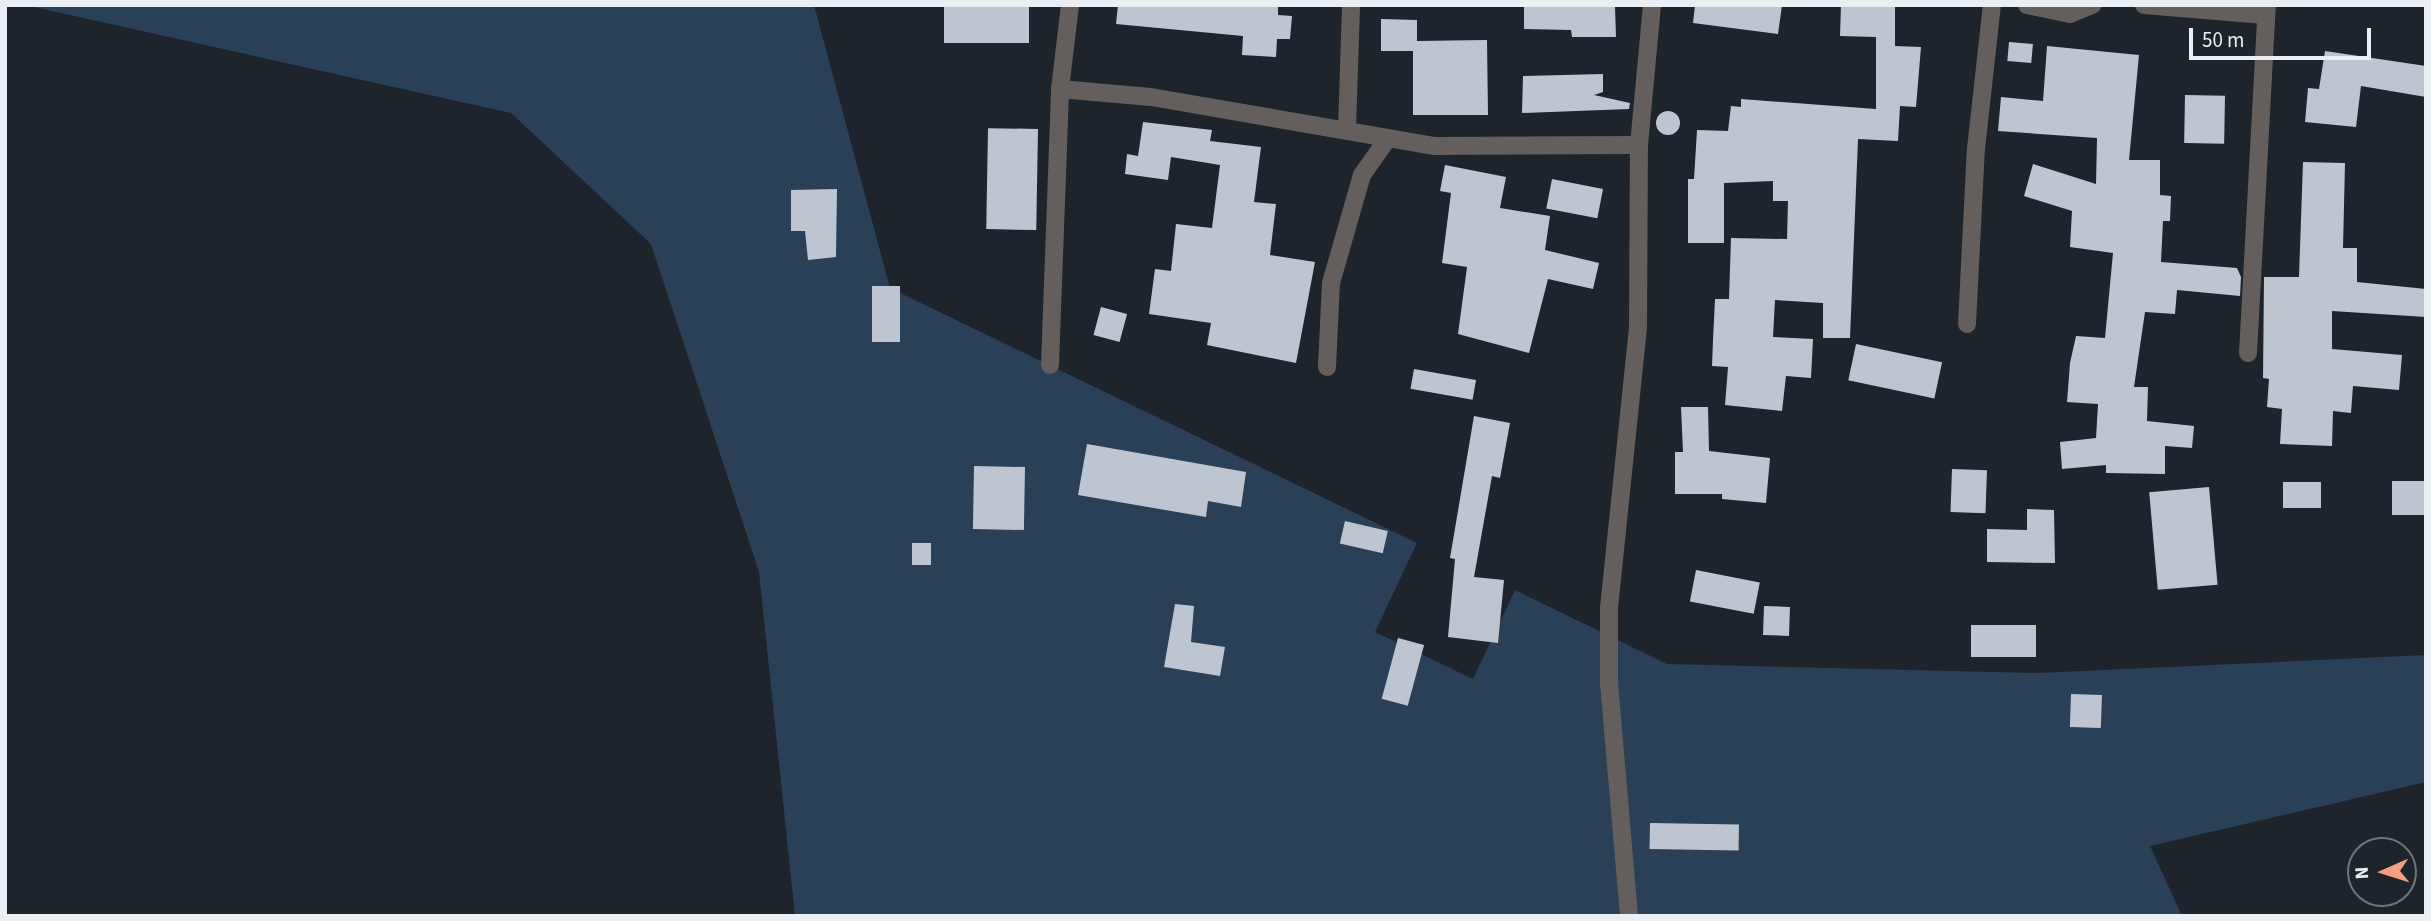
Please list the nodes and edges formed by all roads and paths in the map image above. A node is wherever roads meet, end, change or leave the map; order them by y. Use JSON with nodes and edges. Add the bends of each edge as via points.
{"nodes":[{"id":1,"x":1070,"y":5,"type":"edge"},
{"id":2,"x":1351,"y":5,"type":"edge"},
{"id":3,"x":1652,"y":5,"type":"edge"},
{"id":4,"x":1992,"y":5,"type":"edge"},
{"id":5,"x":2028,"y":5,"type":"edge"},
{"id":6,"x":2092,"y":5,"type":"edge"},
{"id":7,"x":2144,"y":5,"type":"edge"},
{"id":8,"x":2266,"y":10,"type":"edge"},
{"id":9,"x":1060,"y":89,"type":"junction"},
{"id":10,"x":1347,"y":128,"type":"junction"},
{"id":11,"x":1386,"y":141,"type":"junction"},
{"id":12,"x":1639,"y":145,"type":"junction"},
{"id":13,"x":1967,"y":324,"type":"dead end"},
{"id":14,"x":2248,"y":353,"type":"dead end"},
{"id":15,"x":1050,"y":365,"type":"dead end"},
{"id":16,"x":1327,"y":367,"type":"dead end"},
{"id":17,"x":1629,"y":916,"type":"edge"}],
"edges":[{"from":1,"to":9,"type":"street"},
{"from":2,"to":10,"type":"street"},
{"from":3,"to":12,"type":"street"},
{"from":4,"to":13,"type":"street","via":[[1976,149]]},
{"from":5,"to":6,"type":"street","via":[[2070,14]]},
{"from":7,"to":8,"type":"street"},
{"from":8,"to":14,"type":"street"},
{"from":9,"to":10,"type":"street","via":[[1150,97]]},
{"from":9,"to":15,"type":"street"},
{"from":10,"to":11,"type":"street"},
{"from":11,"to":12,"type":"street","via":[[1497,149]]},
{"from":11,"to":16,"type":"street","via":[[1362,174],[1331,283]]},
{"from":12,"to":17,"type":"street","via":[[1638,326],[1609,608],[1609,684]]}]}
